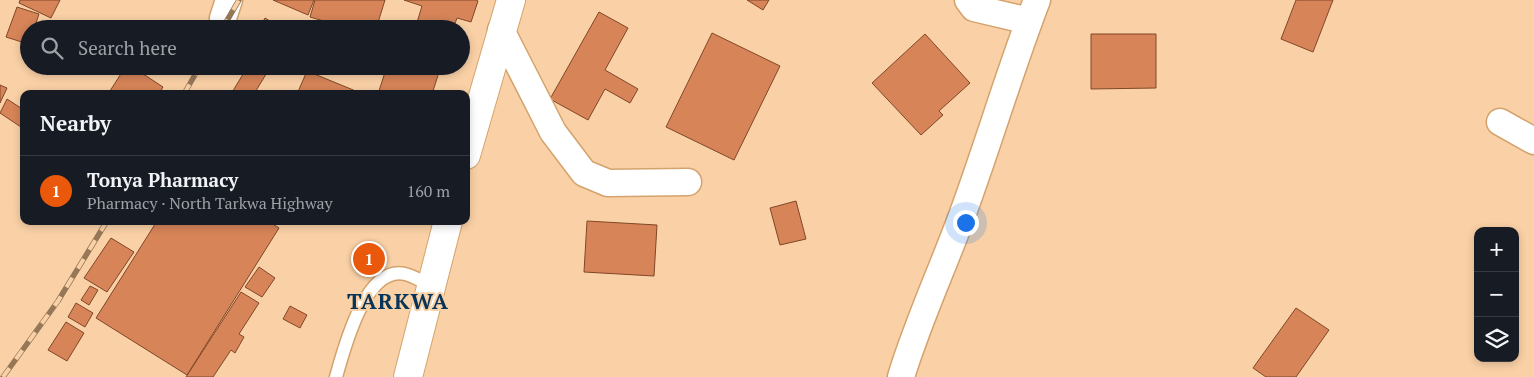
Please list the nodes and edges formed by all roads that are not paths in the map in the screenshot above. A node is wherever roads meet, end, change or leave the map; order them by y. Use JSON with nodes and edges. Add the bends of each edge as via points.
{"nodes":[{"id":1,"x":511,"y":0,"type":"edge"},
{"id":2,"x":968,"y":0,"type":"edge"},
{"id":3,"x":1033,"y":11,"type":"edge"},
{"id":4,"x":501,"y":30,"type":"junction"},
{"id":5,"x":1500,"y":122,"type":"dead end"},
{"id":6,"x":470,"y":140,"type":"edge"},
{"id":7,"x":1534,"y":141,"type":"edge"},
{"id":8,"x":688,"y":182,"type":"dead end"},
{"id":9,"x":447,"y":225,"type":"edge"},
{"id":10,"x":430,"y":285,"type":"junction"},
{"id":11,"x":336,"y":377,"type":"edge"},
{"id":12,"x":408,"y":377,"type":"edge"},
{"id":13,"x":901,"y":377,"type":"edge"}],
"edges":[{"from":1,"to":4,"type":"main road"},
{"from":2,"to":3,"type":"street","via":[[974,8]]},
{"from":3,"to":13,"type":"street","via":[[988,146],[914,334]]},
{"from":4,"to":6,"type":"main road"},
{"from":4,"to":8,"type":"street","via":[[553,132],[584,173],[608,183]]},
{"from":5,"to":7,"type":"street"},
{"from":9,"to":10,"type":"main road"},
{"from":10,"to":11,"type":"lane","via":[[405,274],[391,275],[374,285],[359,308]]},
{"from":10,"to":12,"type":"main road"}]}
